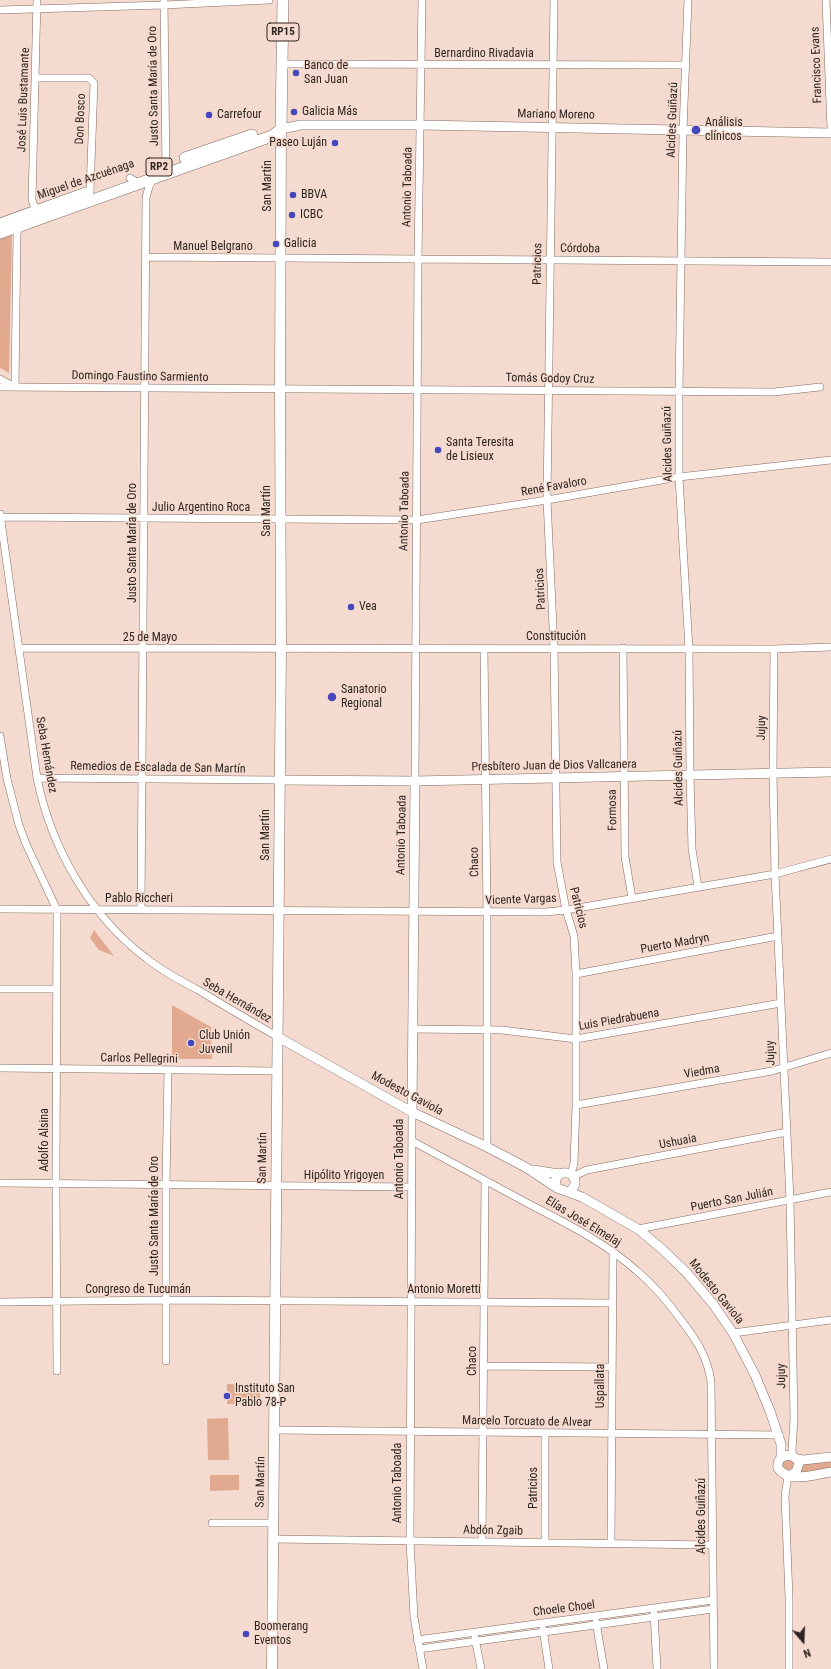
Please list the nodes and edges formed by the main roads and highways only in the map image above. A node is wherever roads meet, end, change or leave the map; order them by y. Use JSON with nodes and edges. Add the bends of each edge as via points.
{"nodes":[{"id":1,"x":283,"y":0,"type":"edge"},
{"id":2,"x":281,"y":129,"type":"junction"},
{"id":3,"x":166,"y":169,"type":"junction"},
{"id":4,"x":134,"y":180,"type":"junction"},
{"id":5,"x":0,"y":224,"type":"edge"},
{"id":6,"x":0,"y":233,"type":"edge"},
{"id":7,"x":272,"y":1669,"type":"edge"}],
"edges":[{"from":1,"to":2,"type":"main road","name":"San Martín","number":"RP15"},
{"from":2,"to":3,"type":"main road","name":"Miguel de Azcuénaga","number":"RP2","via":[[274,127]]},
{"from":2,"to":7,"type":"main road","name":"San Martín","number":"RP15","via":[[281,649]]},
{"from":3,"to":4,"type":"main road","name":"Miguel de Azcuénaga","number":"RP2"},
{"from":3,"to":4,"type":"main road","name":"Miguel de Azcuénaga","number":"RP2","via":[[154,177]]},
{"from":4,"to":5,"type":"main road","name":"Miguel de Azcuénaga","number":"RP2","via":[[90,192]]},
{"from":4,"to":6,"type":"main road","name":"Miguel de Azcuénaga","number":"RP2"}]}
